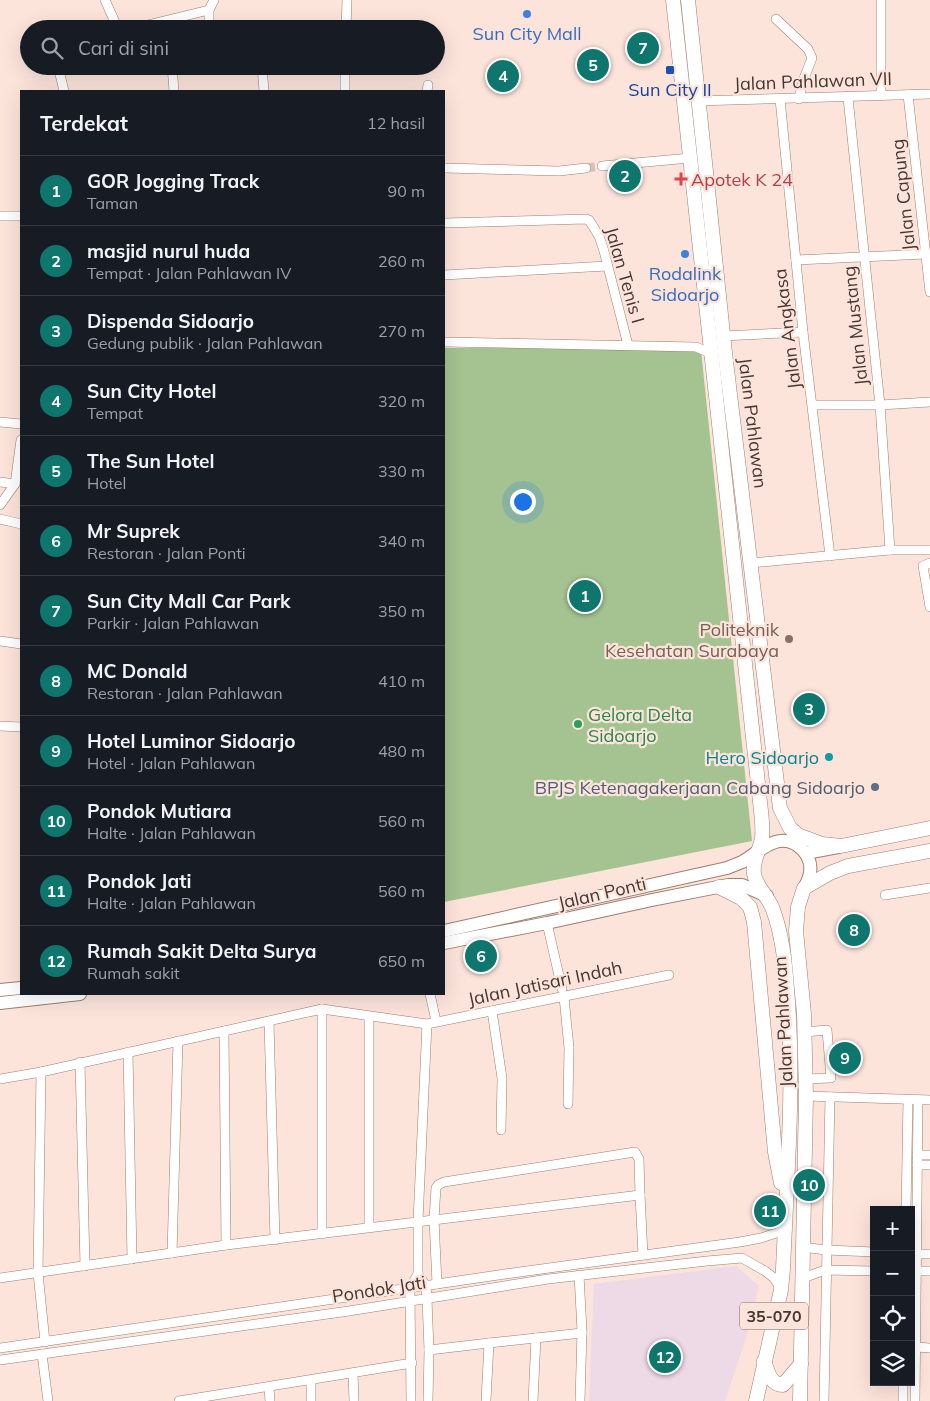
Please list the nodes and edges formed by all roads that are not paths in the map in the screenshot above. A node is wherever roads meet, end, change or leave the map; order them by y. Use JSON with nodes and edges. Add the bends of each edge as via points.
{"nodes":[{"id":1,"x":105,"y":0,"type":"edge"},
{"id":2,"x":214,"y":0,"type":"edge"},
{"id":3,"x":347,"y":0,"type":"edge"},
{"id":4,"x":881,"y":0,"type":"edge"},
{"id":5,"x":673,"y":4,"type":"edge"},
{"id":6,"x":688,"y":4,"type":"edge"},
{"id":7,"x":209,"y":10,"type":"junction"},
{"id":8,"x":776,"y":19,"type":"dead end"},
{"id":9,"x":114,"y":20,"type":"edge"},
{"id":10,"x":180,"y":20,"type":"edge"},
{"id":11,"x":209,"y":20,"type":"edge"},
{"id":12,"x":346,"y":20,"type":"edge"},
{"id":13,"x":683,"y":28,"type":"junction"},
{"id":14,"x":60,"y":75,"type":"edge"},
{"id":15,"x":173,"y":75,"type":"edge"},
{"id":16,"x":263,"y":75,"type":"edge"},
{"id":17,"x":345,"y":75,"type":"edge"},
{"id":18,"x":64,"y":90,"type":"edge"},
{"id":19,"x":174,"y":90,"type":"edge"},
{"id":20,"x":264,"y":90,"type":"edge"},
{"id":21,"x":345,"y":90,"type":"edge"},
{"id":22,"x":930,"y":94,"type":"edge"},
{"id":23,"x":908,"y":95,"type":"junction"},
{"id":24,"x":881,"y":96,"type":"junction"},
{"id":25,"x":848,"y":98,"type":"junction"},
{"id":26,"x":780,"y":99,"type":"junction"},
{"id":27,"x":800,"y":99,"type":"junction"},
{"id":28,"x":697,"y":101,"type":"junction"},
{"id":29,"x":690,"y":158,"type":"junction"},
{"id":30,"x":602,"y":166,"type":"tunnel mouth"},
{"id":31,"x":445,"y":168,"type":"edge"},
{"id":32,"x":586,"y":168,"type":"tunnel mouth"},
{"id":33,"x":0,"y":216,"type":"edge"},
{"id":34,"x":20,"y":216,"type":"edge"},
{"id":35,"x":926,"y":220,"type":"edge"},
{"id":36,"x":445,"y":223,"type":"edge"},
{"id":37,"x":926,"y":254,"type":"junction"},
{"id":38,"x":863,"y":257,"type":"junction"},
{"id":39,"x":796,"y":260,"type":"junction"},
{"id":40,"x":607,"y":266,"type":"junction"},
{"id":41,"x":929,"y":273,"type":"edge"},
{"id":42,"x":445,"y":275,"type":"edge"},
{"id":43,"x":930,"y":292,"type":"edge"},
{"id":44,"x":803,"y":332,"type":"junction"},
{"id":45,"x":709,"y":336,"type":"junction"},
{"id":46,"x":729,"y":336,"type":"junction"},
{"id":47,"x":445,"y":342,"type":"edge"},
{"id":48,"x":628,"y":345,"type":"junction"},
{"id":49,"x":696,"y":347,"type":"junction"},
{"id":50,"x":710,"y":353,"type":"junction"},
{"id":51,"x":930,"y":402,"type":"edge"},
{"id":52,"x":813,"y":405,"type":"junction"},
{"id":53,"x":880,"y":405,"type":"junction"},
{"id":54,"x":0,"y":422,"type":"edge"},
{"id":55,"x":20,"y":424,"type":"edge"},
{"id":56,"x":20,"y":447,"type":"edge"},
{"id":57,"x":0,"y":482,"type":"edge"},
{"id":58,"x":15,"y":484,"type":"junction"},
{"id":59,"x":0,"y":505,"type":"edge"},
{"id":60,"x":0,"y":519,"type":"edge"},
{"id":61,"x":20,"y":524,"type":"edge"},
{"id":62,"x":890,"y":550,"type":"junction"},
{"id":63,"x":930,"y":550,"type":"edge"},
{"id":64,"x":830,"y":556,"type":"junction"},
{"id":65,"x":751,"y":563,"type":"junction"},
{"id":66,"x":930,"y":563,"type":"edge"},
{"id":67,"x":930,"y":607,"type":"edge"},
{"id":68,"x":0,"y":641,"type":"edge"},
{"id":69,"x":20,"y":644,"type":"edge"},
{"id":70,"x":0,"y":726,"type":"edge"},
{"id":71,"x":20,"y":727,"type":"edge"},
{"id":72,"x":930,"y":828,"type":"edge"},
{"id":73,"x":806,"y":846,"type":"junction"},
{"id":74,"x":759,"y":850,"type":"junction"},
{"id":75,"x":930,"y":851,"type":"edge"},
{"id":76,"x":719,"y":886,"type":"junction"},
{"id":77,"x":804,"y":888,"type":"junction"},
{"id":78,"x":930,"y":888,"type":"edge"},
{"id":79,"x":885,"y":895,"type":"dead end"},
{"id":80,"x":767,"y":896,"type":"junction"},
{"id":81,"x":547,"y":923,"type":"junction"},
{"id":82,"x":445,"y":931,"type":"edge"},
{"id":83,"x":472,"y":931,"type":"junction"},
{"id":84,"x":445,"y":943,"type":"edge"},
{"id":85,"x":669,"y":975,"type":"dead end"},
{"id":86,"x":20,"y":988,"type":"edge"},
{"id":87,"x":0,"y":990,"type":"edge"},
{"id":88,"x":563,"y":993,"type":"junction"},
{"id":89,"x":70,"y":995,"type":"edge"},
{"id":90,"x":430,"y":995,"type":"edge"},
{"id":91,"x":0,"y":1002,"type":"edge"},
{"id":92,"x":322,"y":1009,"type":"junction"},
{"id":93,"x":492,"y":1011,"type":"junction"},
{"id":94,"x":368,"y":1017,"type":"junction"},
{"id":95,"x":269,"y":1022,"type":"junction"},
{"id":96,"x":431,"y":1023,"type":"junction"},
{"id":97,"x":224,"y":1031,"type":"junction"},
{"id":98,"x":805,"y":1032,"type":"junction"},
{"id":99,"x":178,"y":1041,"type":"junction"},
{"id":100,"x":128,"y":1052,"type":"junction"},
{"id":101,"x":80,"y":1062,"type":"junction"},
{"id":102,"x":41,"y":1072,"type":"junction"},
{"id":103,"x":0,"y":1079,"type":"edge"},
{"id":104,"x":806,"y":1079,"type":"junction"},
{"id":105,"x":806,"y":1096,"type":"junction"},
{"id":106,"x":830,"y":1097,"type":"junction"},
{"id":107,"x":908,"y":1100,"type":"junction"},
{"id":108,"x":918,"y":1100,"type":"junction"},
{"id":109,"x":930,"y":1100,"type":"edge"},
{"id":110,"x":568,"y":1104,"type":"dead end"},
{"id":111,"x":501,"y":1130,"type":"dead end"},
{"id":112,"x":930,"y":1155,"type":"edge"},
{"id":113,"x":917,"y":1160,"type":"junction"},
{"id":114,"x":930,"y":1165,"type":"edge"},
{"id":115,"x":640,"y":1194,"type":"junction"},
{"id":116,"x":906,"y":1206,"type":"edge"},
{"id":117,"x":785,"y":1211,"type":"junction"},
{"id":118,"x":434,"y":1219,"type":"junction"},
{"id":119,"x":418,"y":1221,"type":"junction"},
{"id":120,"x":369,"y":1226,"type":"junction"},
{"id":121,"x":785,"y":1230,"type":"junction"},
{"id":122,"x":322,"y":1234,"type":"junction"},
{"id":123,"x":276,"y":1240,"type":"junction"},
{"id":124,"x":740,"y":1242,"type":"junction"},
{"id":125,"x":226,"y":1245,"type":"junction"},
{"id":126,"x":802,"y":1247,"type":"junction"},
{"id":127,"x":826,"y":1250,"type":"junction"},
{"id":128,"x":914,"y":1251,"type":"edge"},
{"id":129,"x":870,"y":1252,"type":"edge"},
{"id":130,"x":172,"y":1253,"type":"junction"},
{"id":131,"x":915,"y":1254,"type":"edge"},
{"id":132,"x":930,"y":1254,"type":"edge"},
{"id":133,"x":643,"y":1255,"type":"junction"},
{"id":134,"x":742,"y":1258,"type":"junction"},
{"id":135,"x":132,"y":1259,"type":"junction"},
{"id":136,"x":85,"y":1266,"type":"junction"},
{"id":137,"x":826,"y":1270,"type":"junction"},
{"id":138,"x":870,"y":1271,"type":"edge"},
{"id":139,"x":915,"y":1271,"type":"edge"},
{"id":140,"x":930,"y":1271,"type":"edge"},
{"id":141,"x":38,"y":1273,"type":"junction"},
{"id":142,"x":418,"y":1274,"type":"junction"},
{"id":143,"x":579,"y":1275,"type":"junction"},
{"id":144,"x":0,"y":1278,"type":"edge"},
{"id":145,"x":803,"y":1278,"type":"junction"},
{"id":146,"x":437,"y":1284,"type":"junction"},
{"id":147,"x":426,"y":1286,"type":"junction"},
{"id":148,"x":410,"y":1288,"type":"junction"},
{"id":149,"x":781,"y":1290,"type":"junction"},
{"id":150,"x":915,"y":1296,"type":"edge"},
{"id":151,"x":427,"y":1299,"type":"junction"},
{"id":152,"x":411,"y":1301,"type":"junction"},
{"id":153,"x":582,"y":1333,"type":"junction"},
{"id":154,"x":536,"y":1338,"type":"junction"},
{"id":155,"x":45,"y":1342,"type":"junction"},
{"id":156,"x":489,"y":1342,"type":"junction"},
{"id":157,"x":916,"y":1347,"type":"junction"},
{"id":158,"x":0,"y":1348,"type":"edge"},
{"id":159,"x":930,"y":1348,"type":"edge"},
{"id":160,"x":429,"y":1350,"type":"junction"},
{"id":161,"x":42,"y":1354,"type":"junction"},
{"id":162,"x":0,"y":1360,"type":"edge"},
{"id":163,"x":764,"y":1361,"type":"junction"},
{"id":164,"x":412,"y":1363,"type":"junction"},
{"id":165,"x":801,"y":1364,"type":"junction"},
{"id":166,"x":353,"y":1373,"type":"junction"},
{"id":167,"x":311,"y":1381,"type":"junction"},
{"id":168,"x":903,"y":1386,"type":"edge"},
{"id":169,"x":270,"y":1388,"type":"junction"},
{"id":170,"x":226,"y":1398,"type":"edge"},
{"id":171,"x":48,"y":1401,"type":"edge"},
{"id":172,"x":181,"y":1401,"type":"edge"},
{"id":173,"x":270,"y":1401,"type":"edge"},
{"id":174,"x":311,"y":1401,"type":"edge"},
{"id":175,"x":354,"y":1401,"type":"edge"},
{"id":176,"x":411,"y":1401,"type":"edge"},
{"id":177,"x":428,"y":1401,"type":"edge"},
{"id":178,"x":486,"y":1401,"type":"edge"},
{"id":179,"x":533,"y":1401,"type":"edge"},
{"id":180,"x":580,"y":1401,"type":"edge"},
{"id":181,"x":756,"y":1401,"type":"edge"},
{"id":182,"x":800,"y":1401,"type":"edge"},
{"id":183,"x":824,"y":1401,"type":"edge"},
{"id":184,"x":903,"y":1401,"type":"edge"},
{"id":185,"x":915,"y":1401,"type":"edge"}],
"edges":[{"from":1,"to":9,"type":"street"},
{"from":2,"to":7,"type":"street"},
{"from":3,"to":12,"type":"street"},
{"from":4,"to":24,"type":"street"},
{"from":5,"to":6,"type":"main road"},
{"from":5,"to":13,"type":"main road","name":"Jalan Pahlawan"},
{"from":6,"to":13,"type":"main road","name":"Jalan Pahlawan"},
{"from":7,"to":10,"type":"street"},
{"from":7,"to":11,"type":"street"},
{"from":8,"to":27,"type":"street","via":[[812,58]]},
{"from":13,"to":28,"type":"main road","name":"Jalan Pahlawan"},
{"from":13,"to":29,"type":"main road","name":"Jalan Pahlawan"},
{"from":14,"to":18,"type":"street"},
{"from":15,"to":19,"type":"street"},
{"from":16,"to":20,"type":"street"},
{"from":17,"to":21,"type":"street"},
{"from":22,"to":23,"type":"street","name":"Jalan Pahlawan VII"},
{"from":23,"to":24,"type":"street","name":"Jalan Pahlawan VII"},
{"from":23,"to":35,"type":"street","name":"Jalan Capung"},
{"from":24,"to":25,"type":"street","name":"Jalan Pahlawan VII"},
{"from":25,"to":27,"type":"street","name":"Jalan Pahlawan VII"},
{"from":25,"to":38,"type":"street","name":"Jalan Mustang"},
{"from":26,"to":27,"type":"street","name":"Jalan Pahlawan VII"},
{"from":26,"to":28,"type":"street","name":"Jalan Pahlawan VII"},
{"from":26,"to":39,"type":"street","name":"Jalan Angkasa"},
{"from":28,"to":46,"type":"main road","name":"Jalan Pahlawan"},
{"from":29,"to":30,"type":"street"},
{"from":29,"to":45,"type":"main road","name":"Jalan Pahlawan"},
{"from":31,"to":32,"type":"street","via":[[559,171]]},
{"from":33,"to":34,"type":"street"},
{"from":35,"to":37,"type":"street","name":"Jalan Capung"},
{"from":36,"to":40,"type":"street","name":"Jalan Tenis I","via":[[586,218],[599,236]]},
{"from":37,"to":38,"type":"street"},
{"from":37,"to":41,"type":"street","name":"Jalan Capung"},
{"from":38,"to":39,"type":"street"},
{"from":38,"to":53,"type":"street","name":"Jalan Mustang"},
{"from":39,"to":44,"type":"street","name":"Jalan Angkasa"},
{"from":40,"to":42,"type":"street"},
{"from":40,"to":48,"type":"street","name":"Jalan Tenis I"},
{"from":41,"to":43,"type":"street","name":"Jalan Capung"},
{"from":44,"to":46,"type":"street"},
{"from":44,"to":52,"type":"street","name":"Jalan Angkasa"},
{"from":45,"to":49,"type":"street"},
{"from":45,"to":50,"type":"main road","name":"Jalan Pahlawan"},
{"from":46,"to":65,"type":"main road","name":"Jalan Pahlawan"},
{"from":47,"to":48,"type":"street"},
{"from":48,"to":49,"type":"street"},
{"from":49,"to":50,"type":"street"},
{"from":50,"to":74,"type":"main road","name":"Jalan Pahlawan","via":[[761,811]]},
{"from":51,"to":53,"type":"street"},
{"from":52,"to":53,"type":"street"},
{"from":52,"to":64,"type":"street","name":"Jalan Angkasa"},
{"from":53,"to":62,"type":"street","name":"Jalan Mustang"},
{"from":54,"to":55,"type":"street"},
{"from":56,"to":58,"type":"street"},
{"from":57,"to":58,"type":"street"},
{"from":58,"to":59,"type":"street"},
{"from":60,"to":61,"type":"street"},
{"from":62,"to":63,"type":"street"},
{"from":62,"to":64,"type":"street"},
{"from":64,"to":65,"type":"street"},
{"from":65,"to":73,"type":"main road","name":"Jalan Pahlawan","via":[[780,808],[790,828]]},
{"from":66,"to":67,"type":"street","via":[[923,566]]},
{"from":68,"to":69,"type":"street"},
{"from":70,"to":71,"type":"street"},
{"from":72,"to":73,"type":"main road","via":[[841,846]]},
{"from":73,"to":74,"type":"main road","via":[[772,842]]},
{"from":73,"to":77,"type":"main road","name":"Jalan Pahlawan","via":[[811,867]]},
{"from":74,"to":80,"type":"main road","name":"Jalan Pahlawan","via":[[754,876]]},
{"from":74,"to":83,"type":"main road","name":"Jalan Ponti","via":[[727,868]]},
{"from":75,"to":77,"type":"main road","via":[[848,866]]},
{"from":76,"to":80,"type":"main road","name":"Jalan Ponti","via":[[742,885]]},
{"from":76,"to":81,"type":"main road","name":"Jalan Ponti"},
{"from":76,"to":117,"type":"main road","via":[[750,906],[754,922],[774,1152]]},
{"from":77,"to":98,"type":"main road","name":"Jalan Pahlawan","via":[[796,931]]},
{"from":78,"to":79,"type":"street"},
{"from":80,"to":117,"type":"main road","name":"Jalan Pahlawan","via":[[783,945],[788,990],[790,1057]]},
{"from":81,"to":83,"type":"main road","name":"Jalan Ponti"},
{"from":81,"to":88,"type":"street"},
{"from":82,"to":83,"type":"main road","name":"Jalan Ponti"},
{"from":83,"to":84,"type":"main road","name":"Jalan Ponti"},
{"from":85,"to":88,"type":"street","name":"Jalan Jatisari Indah"},
{"from":86,"to":87,"type":"main road"},
{"from":88,"to":93,"type":"street","name":"Jalan Jatisari Indah"},
{"from":88,"to":110,"type":"street","via":[[569,1048]]},
{"from":89,"to":91,"type":"main road"},
{"from":90,"to":96,"type":"street"},
{"from":92,"to":94,"type":"street","name":"Jalan Jatisari Indah"},
{"from":92,"to":95,"type":"street"},
{"from":92,"to":122,"type":"street"},
{"from":93,"to":96,"type":"street","name":"Jalan Jatisari Indah"},
{"from":93,"to":111,"type":"street","via":[[502,1078]]},
{"from":94,"to":96,"type":"street","name":"Jalan Jatisari Indah"},
{"from":94,"to":120,"type":"street"},
{"from":95,"to":97,"type":"street"},
{"from":95,"to":123,"type":"street"},
{"from":96,"to":119,"type":"street"},
{"from":97,"to":99,"type":"street"},
{"from":97,"to":125,"type":"street"},
{"from":98,"to":104,"type":"main road","name":"Jalan Pahlawan"},
{"from":98,"to":104,"type":"street","via":[[827,1030],[831,1078]]},
{"from":99,"to":100,"type":"street"},
{"from":99,"to":130,"type":"street"},
{"from":100,"to":101,"type":"street"},
{"from":100,"to":135,"type":"street"},
{"from":101,"to":102,"type":"street"},
{"from":101,"to":136,"type":"street"},
{"from":102,"to":103,"type":"street"},
{"from":102,"to":141,"type":"street"},
{"from":104,"to":105,"type":"main road","name":"Jalan Pahlawan"},
{"from":105,"to":106,"type":"street"},
{"from":105,"to":126,"type":"main road","name":"Jalan Pahlawan"},
{"from":106,"to":107,"type":"street"},
{"from":106,"to":127,"type":"street"},
{"from":107,"to":108,"type":"street"},
{"from":107,"to":116,"type":"street"},
{"from":108,"to":109,"type":"street"},
{"from":108,"to":113,"type":"street"},
{"from":112,"to":113,"type":"street"},
{"from":113,"to":114,"type":"street"},
{"from":113,"to":128,"type":"street"},
{"from":115,"to":118,"type":"street"},
{"from":115,"to":118,"type":"street","via":[[639,1159],[635,1152],[444,1182],[436,1188]]},
{"from":115,"to":133,"type":"street"},
{"from":117,"to":121,"type":"main road","name":"Jalan Pahlawan"},
{"from":118,"to":119,"type":"street"},
{"from":118,"to":146,"type":"street"},
{"from":119,"to":120,"type":"street"},
{"from":119,"to":142,"type":"street"},
{"from":120,"to":122,"type":"street"},
{"from":121,"to":124,"type":"street","name":"Pondok Jati"},
{"from":121,"to":149,"type":"main road","number":"35-070"},
{"from":122,"to":123,"type":"street"},
{"from":123,"to":125,"type":"street"},
{"from":124,"to":133,"type":"street","name":"Pondok Jati"},
{"from":124,"to":134,"type":"street"},
{"from":125,"to":130,"type":"street"},
{"from":126,"to":127,"type":"street"},
{"from":126,"to":145,"type":"main road","number":"35-070"},
{"from":127,"to":129,"type":"street"},
{"from":127,"to":137,"type":"street"},
{"from":130,"to":135,"type":"street"},
{"from":131,"to":132,"type":"street"},
{"from":133,"to":146,"type":"street","name":"Pondok Jati"},
{"from":134,"to":143,"type":"street","name":"Pondok Jati"},
{"from":134,"to":149,"type":"street","via":[[774,1278]]},
{"from":135,"to":136,"type":"street"},
{"from":136,"to":141,"type":"street"},
{"from":137,"to":138,"type":"street"},
{"from":137,"to":145,"type":"street"},
{"from":137,"to":183,"type":"street"},
{"from":139,"to":140,"type":"street"},
{"from":141,"to":144,"type":"street"},
{"from":141,"to":155,"type":"street"},
{"from":142,"to":147,"type":"street"},
{"from":142,"to":148,"type":"street"},
{"from":143,"to":151,"type":"street","name":"Pondok Jati"},
{"from":143,"to":153,"type":"street"},
{"from":145,"to":165,"type":"main road","number":"35-070"},
{"from":146,"to":147,"type":"street","name":"Pondok Jati"},
{"from":147,"to":148,"type":"street","name":"Pondok Jati"},
{"from":147,"to":151,"type":"street"},
{"from":148,"to":152,"type":"street"},
{"from":148,"to":155,"type":"street","name":"Pondok Jati"},
{"from":149,"to":163,"type":"main road","number":"35-070"},
{"from":150,"to":157,"type":"street"},
{"from":151,"to":152,"type":"street","name":"Pondok Jati"},
{"from":151,"to":160,"type":"street"},
{"from":152,"to":161,"type":"street","name":"Pondok Jati"},
{"from":152,"to":164,"type":"street"},
{"from":153,"to":154,"type":"street"},
{"from":153,"to":180,"type":"street"},
{"from":154,"to":156,"type":"street"},
{"from":154,"to":179,"type":"street"},
{"from":155,"to":158,"type":"street","name":"Pondok Jati"},
{"from":156,"to":160,"type":"street"},
{"from":156,"to":178,"type":"street"},
{"from":157,"to":159,"type":"street"},
{"from":157,"to":185,"type":"street"},
{"from":160,"to":177,"type":"street"},
{"from":161,"to":162,"type":"street","name":"Pondok Jati"},
{"from":161,"to":171,"type":"street"},
{"from":163,"to":165,"type":"main road","via":[[771,1379],[778,1385],[788,1381]]},
{"from":163,"to":181,"type":"main road","number":"35-070"},
{"from":164,"to":166,"type":"street"},
{"from":164,"to":176,"type":"street"},
{"from":165,"to":182,"type":"main road","number":"35-070"},
{"from":166,"to":167,"type":"street"},
{"from":166,"to":175,"type":"street"},
{"from":167,"to":169,"type":"street"},
{"from":167,"to":174,"type":"street"},
{"from":168,"to":184,"type":"street"},
{"from":169,"to":170,"type":"street"},
{"from":169,"to":173,"type":"street"},
{"from":170,"to":172,"type":"street"}]}
